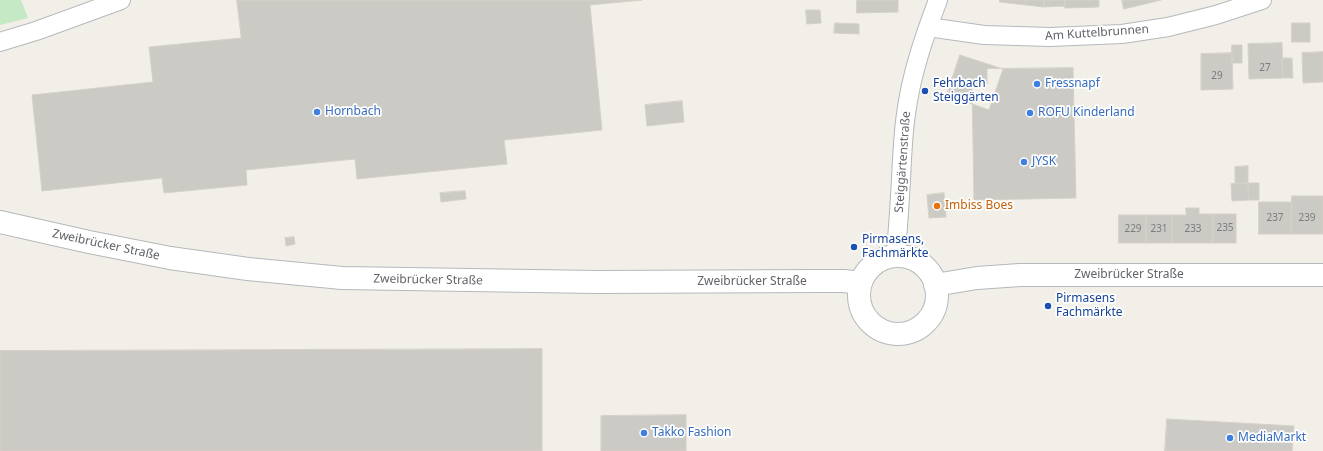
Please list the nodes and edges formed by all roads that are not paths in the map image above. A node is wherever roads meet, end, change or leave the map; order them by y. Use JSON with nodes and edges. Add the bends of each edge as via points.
{"nodes":[{"id":1,"x":121,"y":0,"type":"edge"},
{"id":2,"x":938,"y":0,"type":"edge"},
{"id":3,"x":1262,"y":0,"type":"edge"},
{"id":4,"x":928,"y":27,"type":"junction"},
{"id":5,"x":0,"y":42,"type":"edge"},
{"id":6,"x":0,"y":222,"type":"edge"},
{"id":7,"x":896,"y":256,"type":"junction"},
{"id":8,"x":1323,"y":275,"type":"edge"},
{"id":9,"x":861,"y":283,"type":"junction"},
{"id":10,"x":935,"y":285,"type":"junction"}],
"edges":[{"from":1,"to":5,"type":"street"},
{"from":2,"to":4,"type":"street","name":"Steiggärtenstraße"},
{"from":3,"to":4,"type":"street","name":"Am Kuttelbrunnen","via":[[1168,27],[1122,34],[984,36]]},
{"from":4,"to":7,"type":"street","name":"Steiggärtenstraße","via":[[912,80],[906,113]]},
{"from":6,"to":9,"type":"street","name":"Zweibrücker Straße","via":[[170,258],[342,278]]},
{"from":7,"to":9,"type":"street","via":[[874,264]]},
{"from":7,"to":10,"type":"street","via":[[906,257],[925,267]]},
{"from":8,"to":10,"type":"street","name":"Zweibrücker Straße","via":[[1020,275],[977,278]]},
{"from":9,"to":10,"type":"street","via":[[859,295],[865,316],[873,325],[894,334],[920,328],[926,321],[933,311]]}]}
